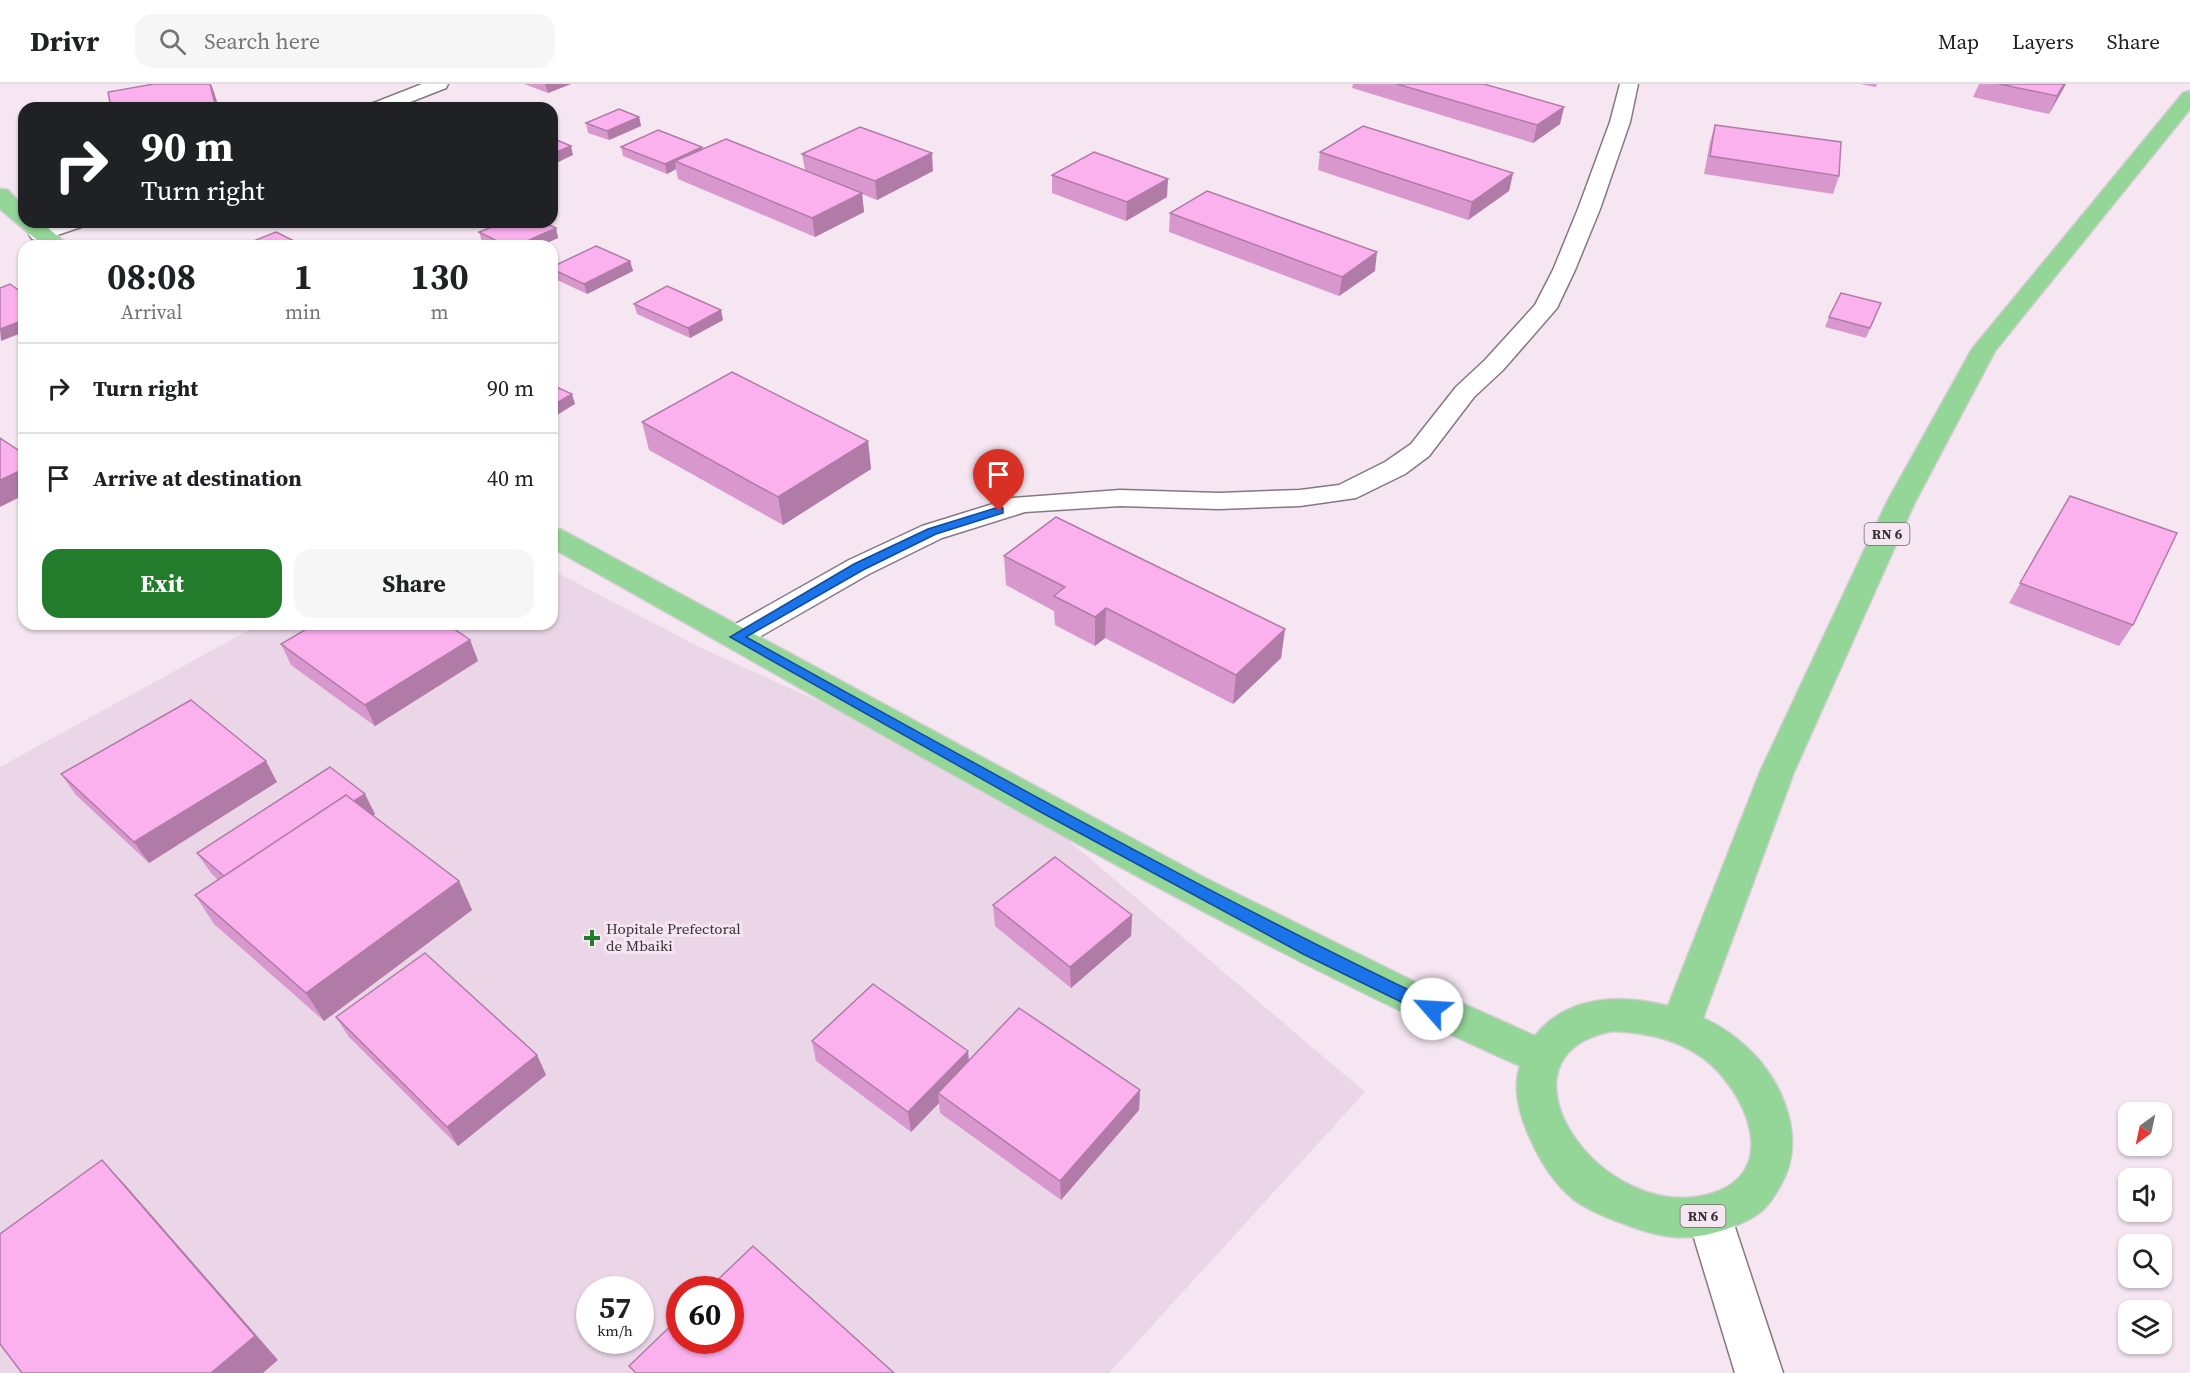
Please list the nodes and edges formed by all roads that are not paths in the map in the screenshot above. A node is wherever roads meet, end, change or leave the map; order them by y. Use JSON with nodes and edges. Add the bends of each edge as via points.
{"nodes":[{"id":1,"x":439,"y":84,"type":"edge"},
{"id":2,"x":1629,"y":84,"type":"edge"},
{"id":3,"x":2190,"y":97,"type":"edge"},
{"id":4,"x":393,"y":102,"type":"edge"},
{"id":5,"x":1,"y":199,"type":"edge"},
{"id":6,"x":18,"y":214,"type":"edge"},
{"id":7,"x":558,"y":539,"type":"edge"},
{"id":8,"x":736,"y":637,"type":"junction"},
{"id":9,"x":1680,"y":1026,"type":"junction"},
{"id":10,"x":1542,"y":1057,"type":"junction"},
{"id":11,"x":1709,"y":1215,"type":"junction"},
{"id":12,"x":1759,"y":1373,"type":"edge"}],
"edges":[{"from":1,"to":4,"type":"street"},
{"from":2,"to":8,"type":"street","via":[[1620,122],[1589,209],[1545,308],[1465,392],[1420,450],[1395,468],[1347,492],[1300,498],[1120,498],[1022,504],[932,532],[859,567]]},
{"from":3,"to":9,"type":"main road","number":"RN 6","via":[[1984,349],[1902,502],[1777,772]]},
{"from":5,"to":6,"type":"main road"},
{"from":7,"to":8,"type":"main road"},
{"from":8,"to":10,"type":"main road","via":[[1308,950]]},
{"from":9,"to":10,"type":"main road","number":"RN 6","via":[[1646,1016],[1613,1014],[1582,1021],[1559,1035]]},
{"from":9,"to":11,"type":"main road","number":"RN 6","via":[[1717,1046],[1747,1074],[1766,1108],[1773,1143],[1766,1176],[1743,1202]]},
{"from":10,"to":11,"type":"main road","number":"RN 6","via":[[1534,1087],[1541,1120],[1558,1154],[1588,1184],[1627,1206],[1670,1218]]},
{"from":11,"to":12,"type":"street"}]}
